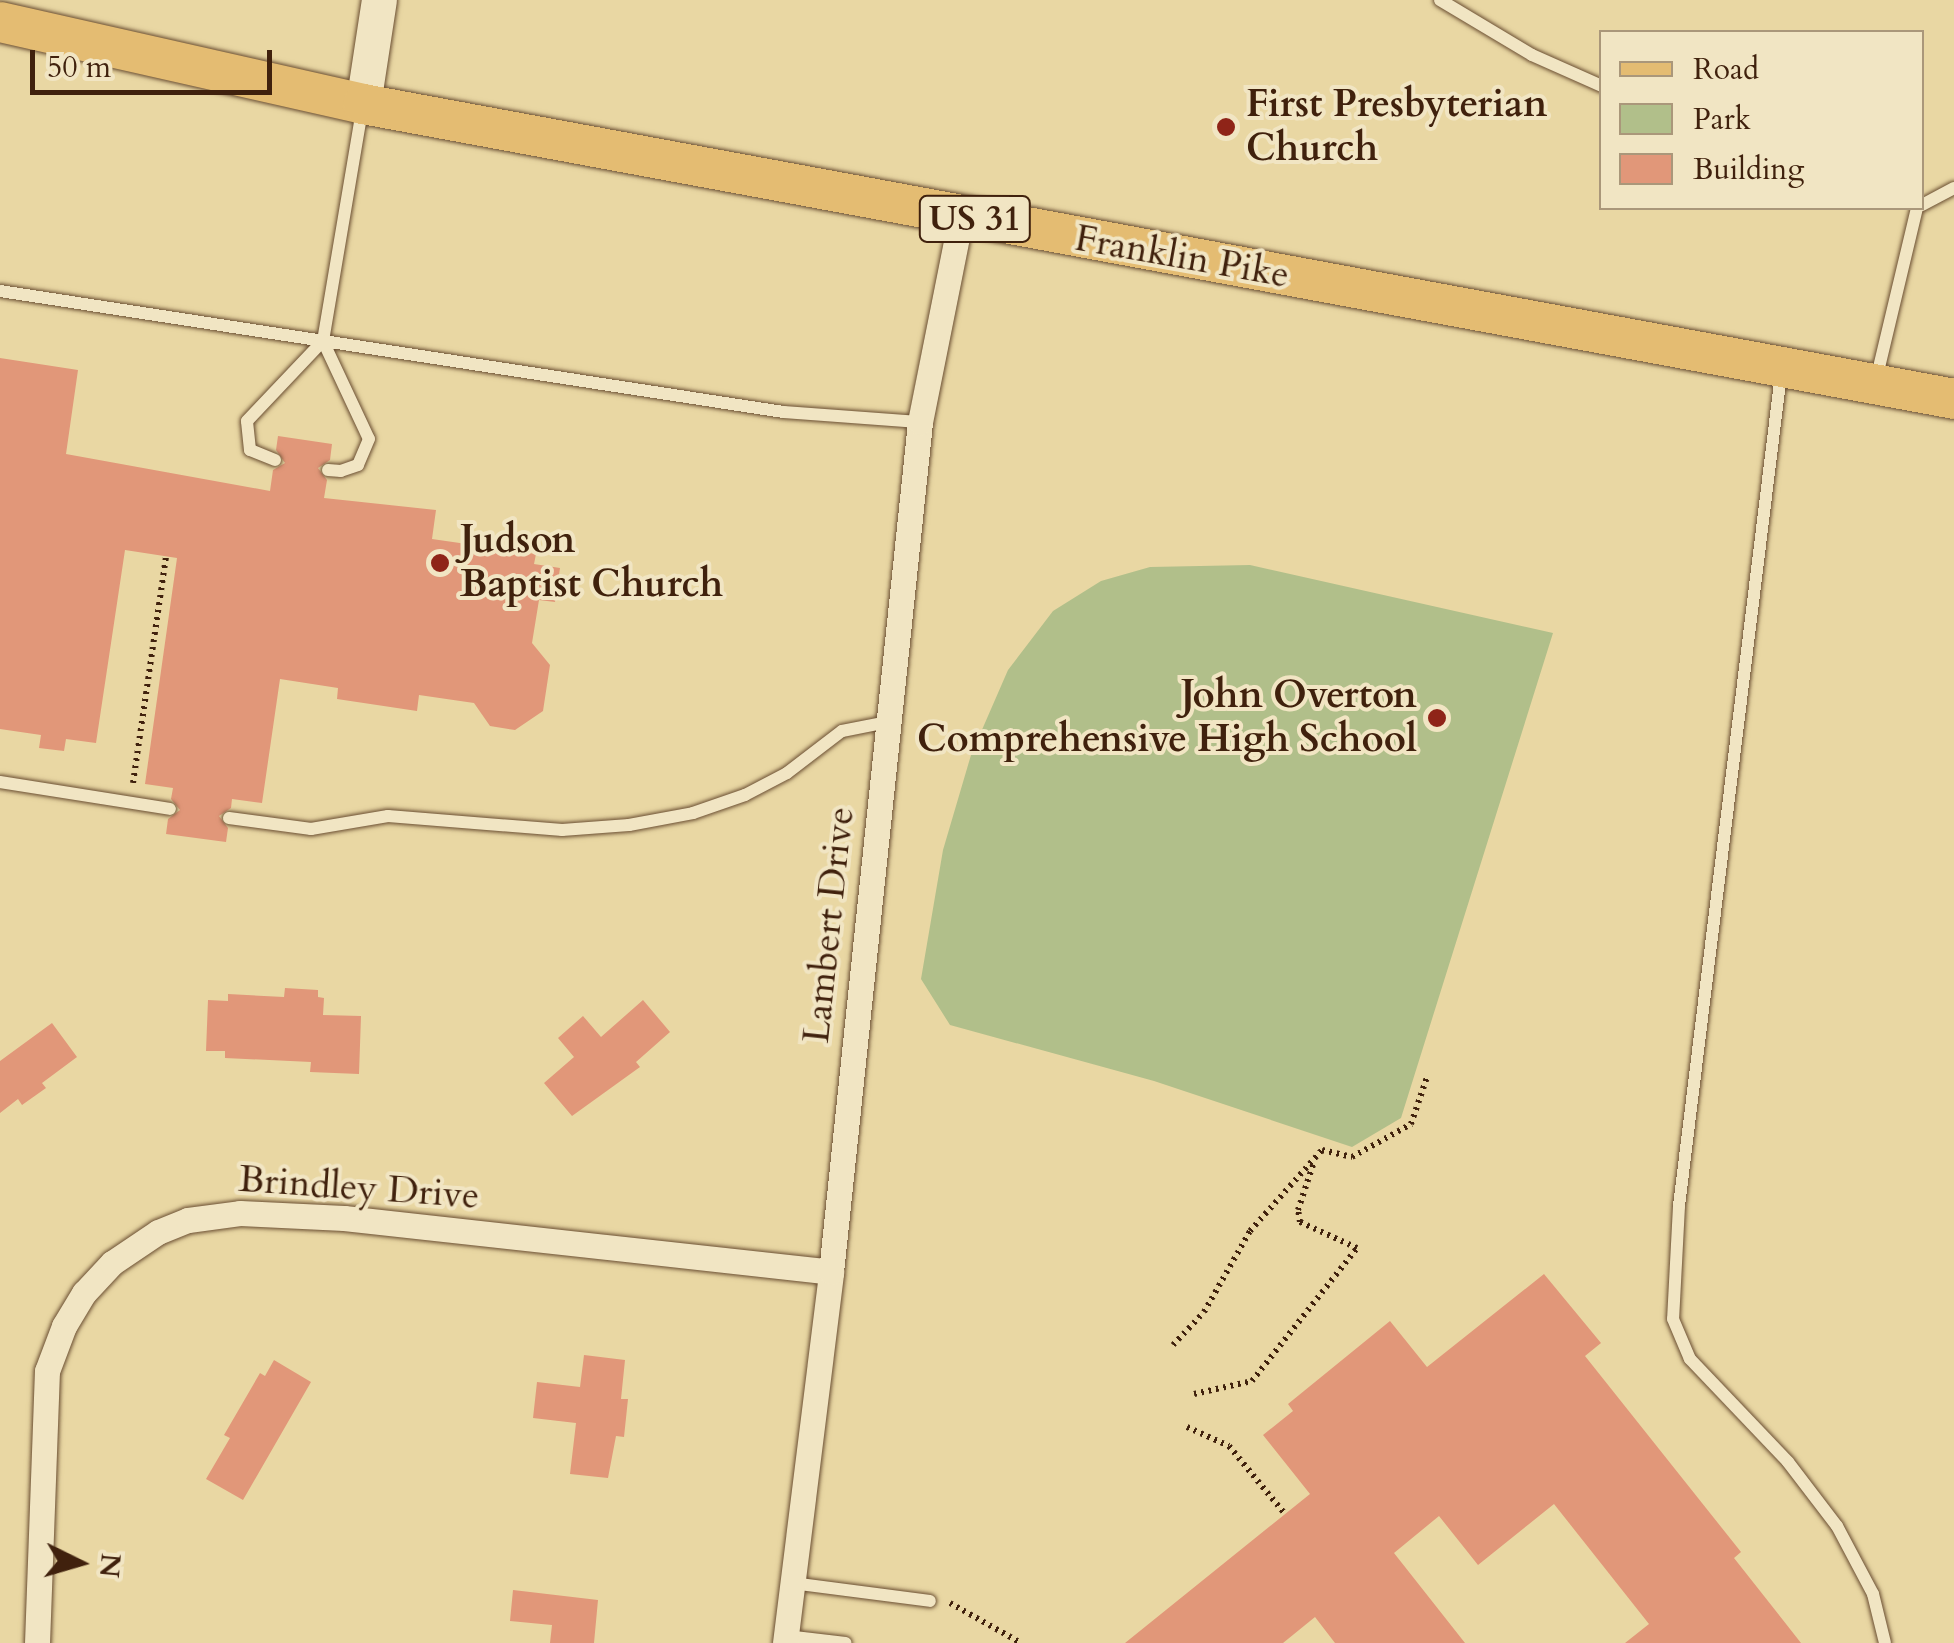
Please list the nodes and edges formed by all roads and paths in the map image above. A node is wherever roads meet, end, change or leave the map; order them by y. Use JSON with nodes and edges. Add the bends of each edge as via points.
{"nodes":[{"id":1,"x":378,"y":0,"type":"edge"},
{"id":2,"x":1440,"y":0,"type":"edge"},
{"id":3,"x":0,"y":22,"type":"edge"},
{"id":4,"x":1599,"y":85,"type":"edge"},
{"id":5,"x":363,"y":104,"type":"junction"},
{"id":6,"x":1954,"y":188,"type":"edge"},
{"id":7,"x":1924,"y":203,"type":"edge"},
{"id":8,"x":1918,"y":210,"type":"edge"},
{"id":9,"x":961,"y":217,"type":"junction"},
{"id":10,"x":0,"y":291,"type":"edge"},
{"id":11,"x":323,"y":341,"type":"junction"},
{"id":12,"x":1782,"y":367,"type":"junction"},
{"id":13,"x":1875,"y":385,"type":"junction"},
{"id":14,"x":1954,"y":400,"type":"edge"},
{"id":15,"x":920,"y":422,"type":"junction"},
{"id":16,"x":275,"y":460,"type":"dead end"},
{"id":17,"x":328,"y":470,"type":"dead end"},
{"id":18,"x":166,"y":557,"type":"dead end"},
{"id":19,"x":888,"y":722,"type":"junction"},
{"id":20,"x":0,"y":782,"type":"edge"},
{"id":21,"x":130,"y":803,"type":"junction"},
{"id":22,"x":170,"y":809,"type":"dead end"},
{"id":23,"x":230,"y":818,"type":"dead end"},
{"id":24,"x":1426,"y":1077,"type":"dead end"},
{"id":25,"x":1316,"y":1156,"type":"junction"},
{"id":26,"x":831,"y":1272,"type":"junction"},
{"id":27,"x":1173,"y":1345,"type":"dead end"},
{"id":28,"x":1194,"y":1394,"type":"dead end"},
{"id":29,"x":1187,"y":1427,"type":"dead end"},
{"id":30,"x":1285,"y":1514,"type":"dead end"},
{"id":31,"x":792,"y":1584,"type":"junction"},
{"id":32,"x":946,"y":1600,"type":"dead end"},
{"id":33,"x":930,"y":1601,"type":"dead end"},
{"id":34,"x":785,"y":1639,"type":"edge"},
{"id":35,"x":37,"y":1643,"type":"edge"},
{"id":36,"x":846,"y":1643,"type":"edge"},
{"id":37,"x":1021,"y":1643,"type":"edge"},
{"id":38,"x":1885,"y":1643,"type":"edge"}],
"edges":[{"from":1,"to":5,"type":"street"},
{"from":2,"to":4,"type":"lane","via":[[1532,55]]},
{"from":3,"to":5,"type":"main road","name":"Franklin Pike","number":"US 31"},
{"from":5,"to":9,"type":"main road","name":"Franklin Pike","number":"US 31"},
{"from":5,"to":11,"type":"lane"},
{"from":6,"to":7,"type":"lane"},
{"from":8,"to":13,"type":"lane"},
{"from":9,"to":12,"type":"main road","name":"Franklin Pike","number":"US 31"},
{"from":9,"to":15,"type":"street","name":"Lambert Drive"},
{"from":10,"to":11,"type":"lane"},
{"from":11,"to":15,"type":"lane","via":[[783,412]]},
{"from":11,"to":16,"type":"lane","via":[[247,421],[250,450]]},
{"from":11,"to":17,"type":"lane","via":[[370,438],[358,465]]},
{"from":12,"to":13,"type":"main road","name":"Franklin Pike","number":"US 31"},
{"from":12,"to":38,"type":"lane","via":[[1683,1168],[1673,1319],[1690,1360],[1788,1462],[1838,1526],[1873,1594]]},
{"from":13,"to":14,"type":"main road","name":"Franklin Pike","number":"US 31"},
{"from":15,"to":19,"type":"street","name":"Lambert Drive"},
{"from":18,"to":21,"type":"path"},
{"from":19,"to":23,"type":"lane","via":[[842,731],[745,795],[692,814],[630,825],[562,830],[388,816],[311,829]]},
{"from":19,"to":26,"type":"street","name":"Lambert Drive"},
{"from":20,"to":21,"type":"lane"},
{"from":21,"to":22,"type":"lane"},
{"from":24,"to":25,"type":"path","via":[[1411,1124],[1352,1158],[1322,1150]]},
{"from":25,"to":27,"type":"path","via":[[1250,1231],[1204,1312]]},
{"from":25,"to":28,"type":"path","via":[[1300,1222],[1356,1248],[1252,1381]]},
{"from":26,"to":31,"type":"street","name":"Lambert Drive"},
{"from":26,"to":35,"type":"street","name":"Brindley Drive","via":[[344,1218],[240,1213],[158,1232],[112,1264],[84,1294],[47,1371]]},
{"from":29,"to":30,"type":"path","via":[[1229,1446]]},
{"from":31,"to":33,"type":"lane"},
{"from":31,"to":34,"type":"street","name":"Lambert Drive"},
{"from":32,"to":37,"type":"path"},
{"from":34,"to":36,"type":"lane"}]}
